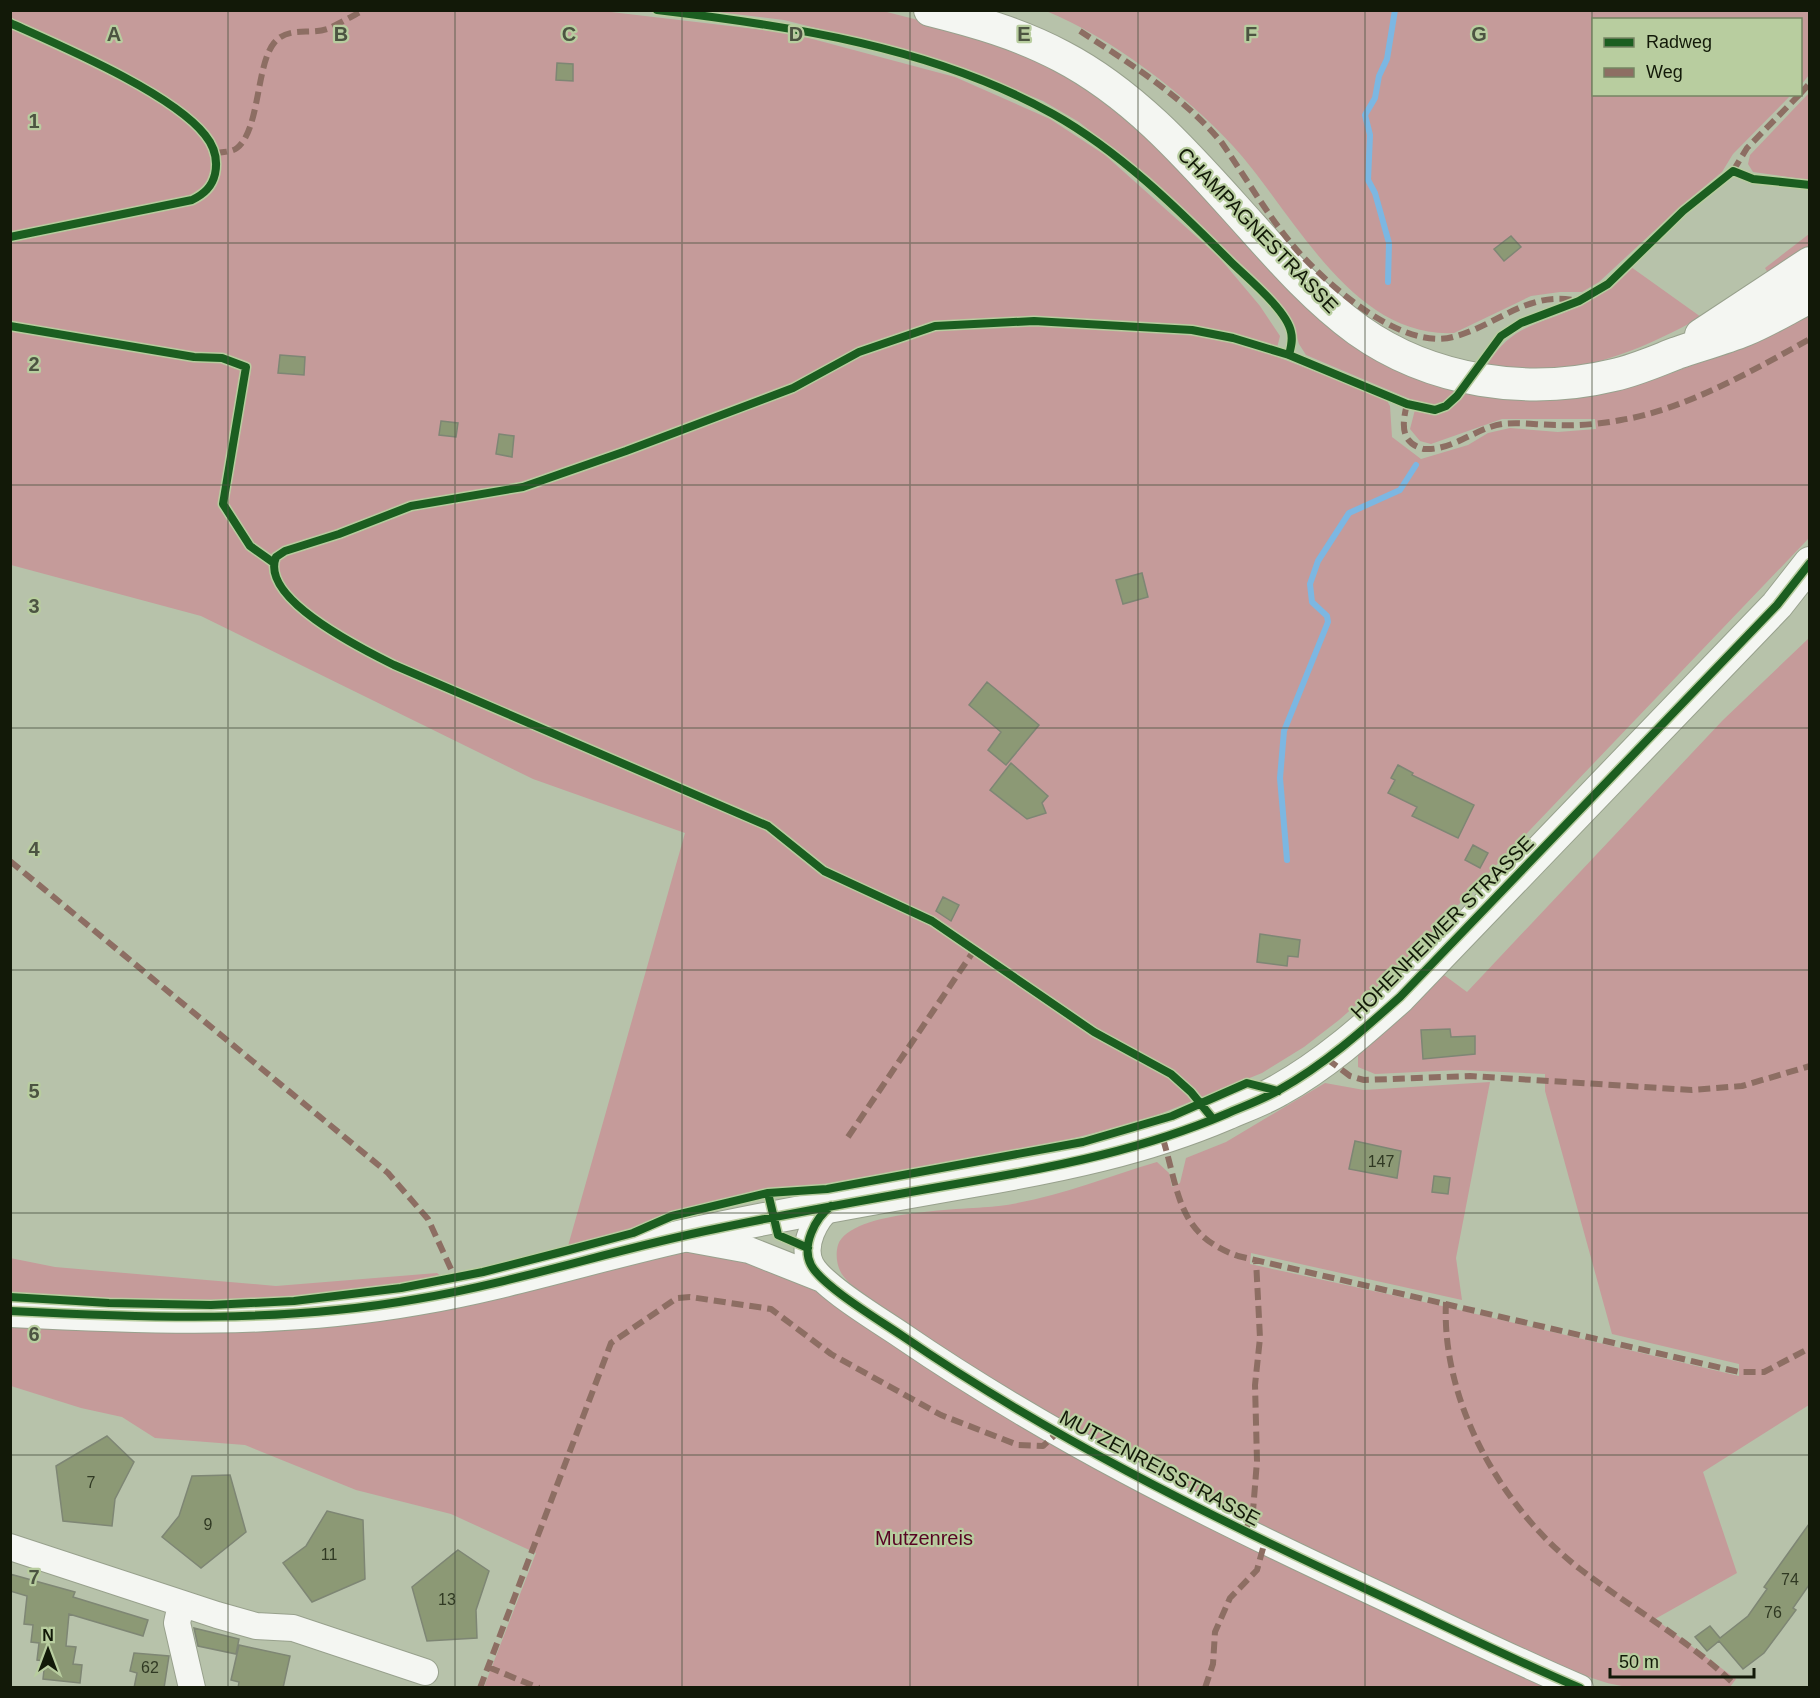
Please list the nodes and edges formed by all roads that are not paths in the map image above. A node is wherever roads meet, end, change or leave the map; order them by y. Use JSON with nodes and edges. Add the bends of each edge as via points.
{"nodes":[{"id":1,"x":930,"y":10,"type":"edge"},
{"id":2,"x":1809,"y":263,"type":"edge"},
{"id":3,"x":1809,"y":297,"type":"edge"},
{"id":4,"x":1676,"y":354,"type":"junction"},
{"id":5,"x":1809,"y":563,"type":"edge"},
{"id":6,"x":1809,"y":585,"type":"edge"},
{"id":7,"x":1777,"y":605,"type":"junction"},
{"id":8,"x":831,"y":1206,"type":"junction"},
{"id":9,"x":670,"y":1239,"type":"junction"},
{"id":10,"x":823,"y":1279,"type":"junction"},
{"id":11,"x":10,"y":1311,"type":"edge"},
{"id":12,"x":10,"y":1547,"type":"edge"},
{"id":13,"x":181,"y":1604,"type":"junction"},
{"id":14,"x":425,"y":1672,"type":"dead end"},
{"id":15,"x":192,"y":1688,"type":"edge"},
{"id":16,"x":1580,"y":1688,"type":"edge"}],
"edges":[{"from":1,"to":4,"type":"main road","name":"CHAMPAGNESTRASSE","via":[[1036,44],[1110,87],[1184,152],[1332,309],[1374,340],[1427,366],[1506,384],[1548,385],[1595,380]]},
{"from":2,"to":4,"type":"main road","name":"CHAMPAGNESTRASSE"},
{"from":3,"to":4,"type":"main road","name":"CHAMPAGNESTRASSE","via":[[1747,330]]},
{"from":5,"to":7,"type":"main road","name":"HOHENHEIMER STRASSE"},
{"from":6,"to":7,"type":"main road","name":"HOHENHEIMER STRASSE"},
{"from":7,"to":8,"type":"main road","name":"HOHENHEIMER STRASSE","via":[[1427,971],[1352,1040],[1303,1076],[1205,1123],[1126,1150],[1037,1170]]},
{"from":8,"to":9,"type":"main road","name":"HOHENHEIMER STRASSE"},
{"from":8,"to":10,"type":"street","name":"MUTZENREISSTRASSE","via":[[813,1230],[808,1248],[810,1264]]},
{"from":9,"to":10,"type":"street","name":"MUTZENREISSTRASSE","via":[[737,1246]]},
{"from":9,"to":11,"type":"main road","name":"HOHENHEIMER STRASSE","via":[[439,1295],[319,1313],[167,1318]]},
{"from":10,"to":16,"type":"street","name":"MUTZENREISSTRASSE","via":[[957,1373],[1110,1463],[1245,1532]]},
{"from":12,"to":13,"type":"street"},
{"from":13,"to":14,"type":"street","via":[[256,1626],[293,1628]]},
{"from":13,"to":15,"type":"street","via":[[177,1623]]}]}
